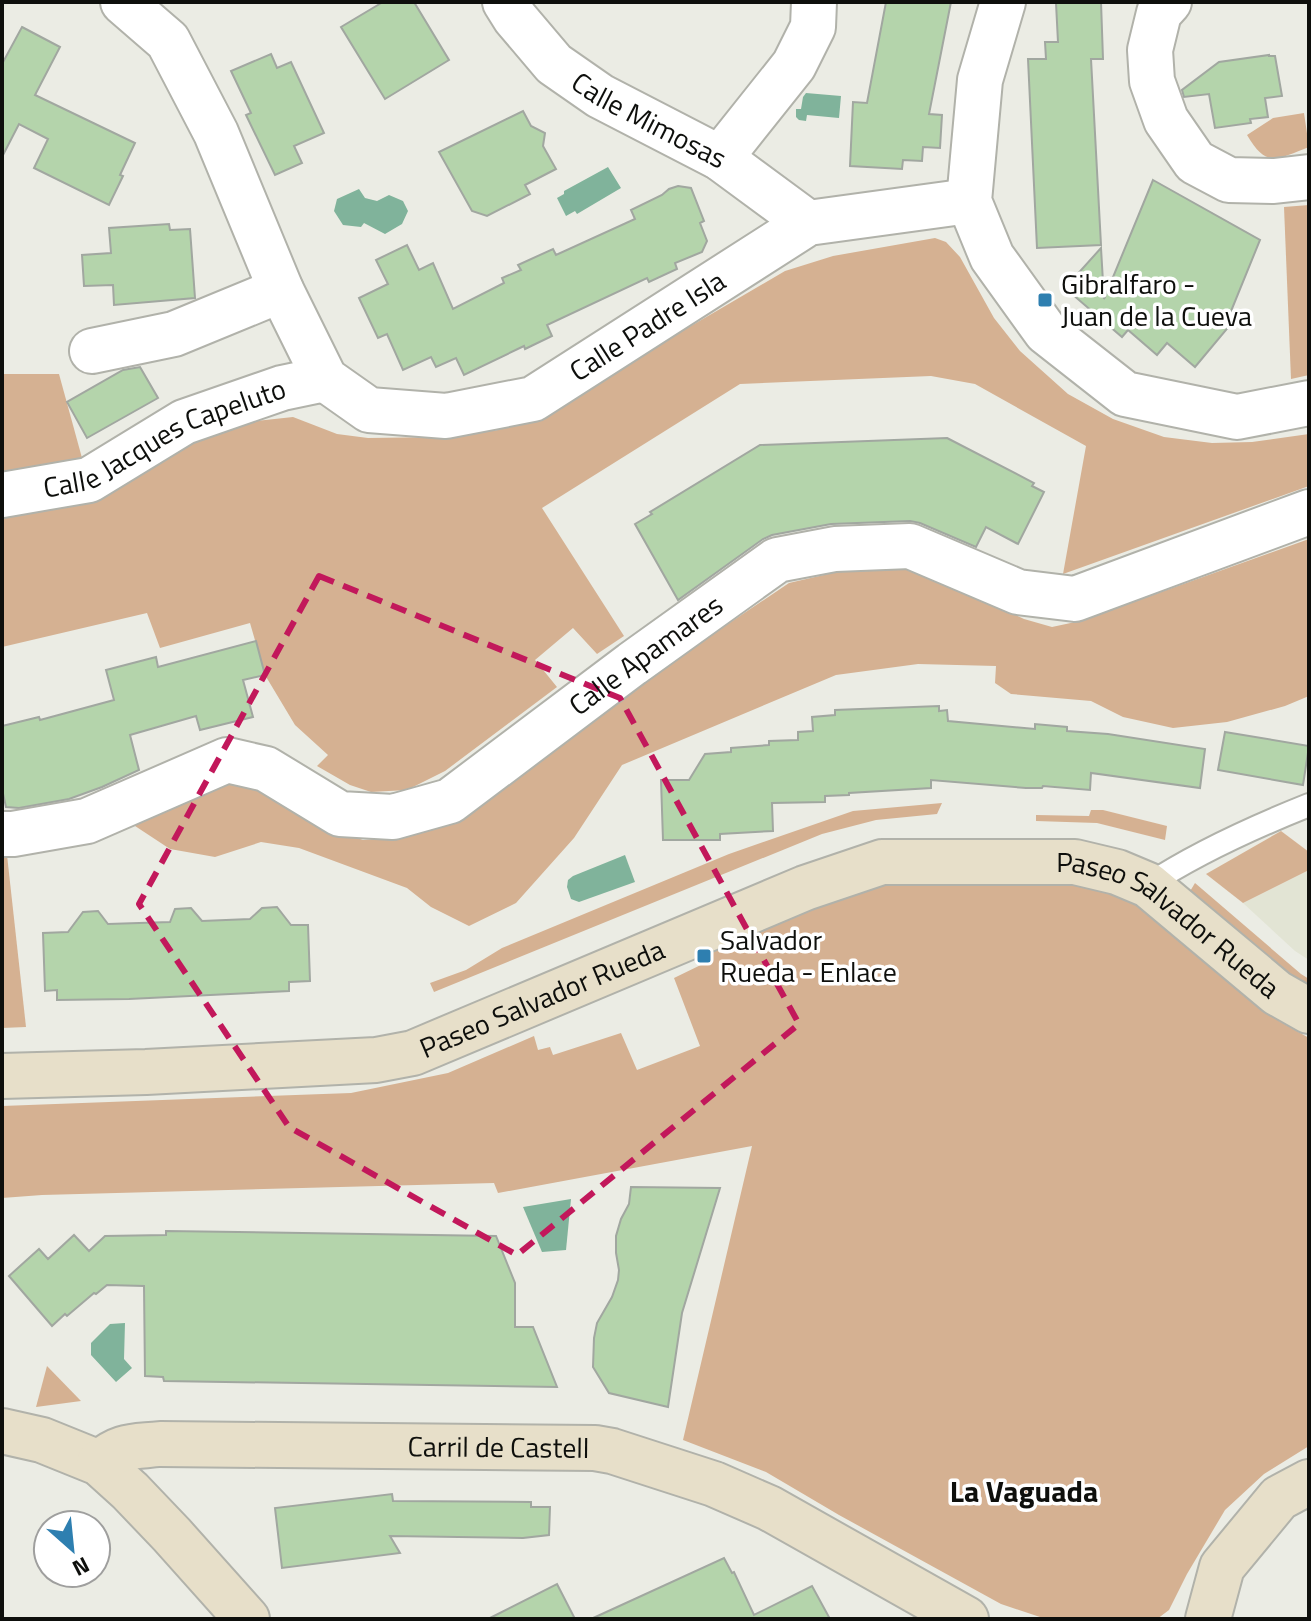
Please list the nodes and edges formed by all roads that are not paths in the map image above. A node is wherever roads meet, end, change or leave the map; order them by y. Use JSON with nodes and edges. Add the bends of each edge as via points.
{"nodes":[{"id":1,"x":123,"y":2,"type":"edge"},
{"id":2,"x":505,"y":2,"type":"edge"},
{"id":3,"x":814,"y":2,"type":"edge"},
{"id":4,"x":1003,"y":2,"type":"edge"},
{"id":5,"x":1169,"y":2,"type":"edge"},
{"id":6,"x":720,"y":158,"type":"junction"},
{"id":7,"x":1309,"y":177,"type":"edge"},
{"id":8,"x":969,"y":201,"type":"junction"},
{"id":9,"x":808,"y":223,"type":"junction"},
{"id":10,"x":281,"y":290,"type":"junction"},
{"id":11,"x":92,"y":351,"type":"dead end"},
{"id":12,"x":325,"y":379,"type":"junction"},
{"id":13,"x":1309,"y":403,"type":"edge"},
{"id":14,"x":2,"y":495,"type":"edge"},
{"id":15,"x":1309,"y":512,"type":"edge"},
{"id":16,"x":1309,"y":805,"type":"edge"},
{"id":17,"x":2,"y":834,"type":"edge"},
{"id":18,"x":1148,"y":885,"type":"junction"},
{"id":19,"x":1309,"y":1011,"type":"edge"},
{"id":20,"x":2,"y":1076,"type":"edge"},
{"id":21,"x":2,"y":1431,"type":"edge"},
{"id":22,"x":99,"y":1463,"type":"junction"},
{"id":23,"x":1309,"y":1482,"type":"edge"},
{"id":24,"x":247,"y":1619,"type":"edge"},
{"id":25,"x":966,"y":1619,"type":"edge"},
{"id":26,"x":1208,"y":1619,"type":"edge"}],
"edges":[{"from":1,"to":10,"type":"street","via":[[168,41],[216,133]]},
{"from":2,"to":6,"type":"street","name":"Calle Mimosas","via":[[554,64],[600,96]]},
{"from":3,"to":6,"type":"street","via":[[813,27],[794,65]]},
{"from":4,"to":8,"type":"street","via":[[980,80]]},
{"from":5,"to":7,"type":"street","via":[[1159,13],[1150,50],[1152,81],[1166,120],[1195,162],[1229,180]]},
{"from":6,"to":9,"type":"street","name":"Calle Mimosas"},
{"from":8,"to":9,"type":"street","name":"Calle Padre Isla"},
{"from":8,"to":13,"type":"street","via":[[992,257],[1046,332],[1125,394],[1237,417]]},
{"from":9,"to":12,"type":"street","name":"Calle Padre Isla","via":[[533,399],[446,416],[369,410]]},
{"from":10,"to":11,"type":"street","via":[[174,334]]},
{"from":10,"to":12,"type":"street"},
{"from":12,"to":14,"type":"street","name":"Calle Jacques Capeluto","via":[[184,422],[89,480]]},
{"from":15,"to":17,"type":"street","name":"Calle Apamares","via":[[1075,599],[1018,592],[910,546],[835,549],[777,560],[450,801],[393,817],[340,814],[266,769],[227,760],[87,821]]},
{"from":16,"to":18,"type":"lane","via":[[1179,865]]},
{"from":18,"to":19,"type":"street","name":"Paseo Salvador Rueda","via":[[1277,993]]},
{"from":18,"to":20,"type":"street","name":"Paseo Salvador Rueda","via":[[1075,862],[882,862],[792,893],[413,1053],[376,1060]]},
{"from":21,"to":22,"type":"street"},
{"from":22,"to":24,"type":"street"},
{"from":22,"to":25,"type":"street","name":"Carril de Castell","via":[[123,1448],[160,1444],[612,1451],[769,1508]]},
{"from":23,"to":26,"type":"street","via":[[1279,1498],[1222,1567]]}]}
